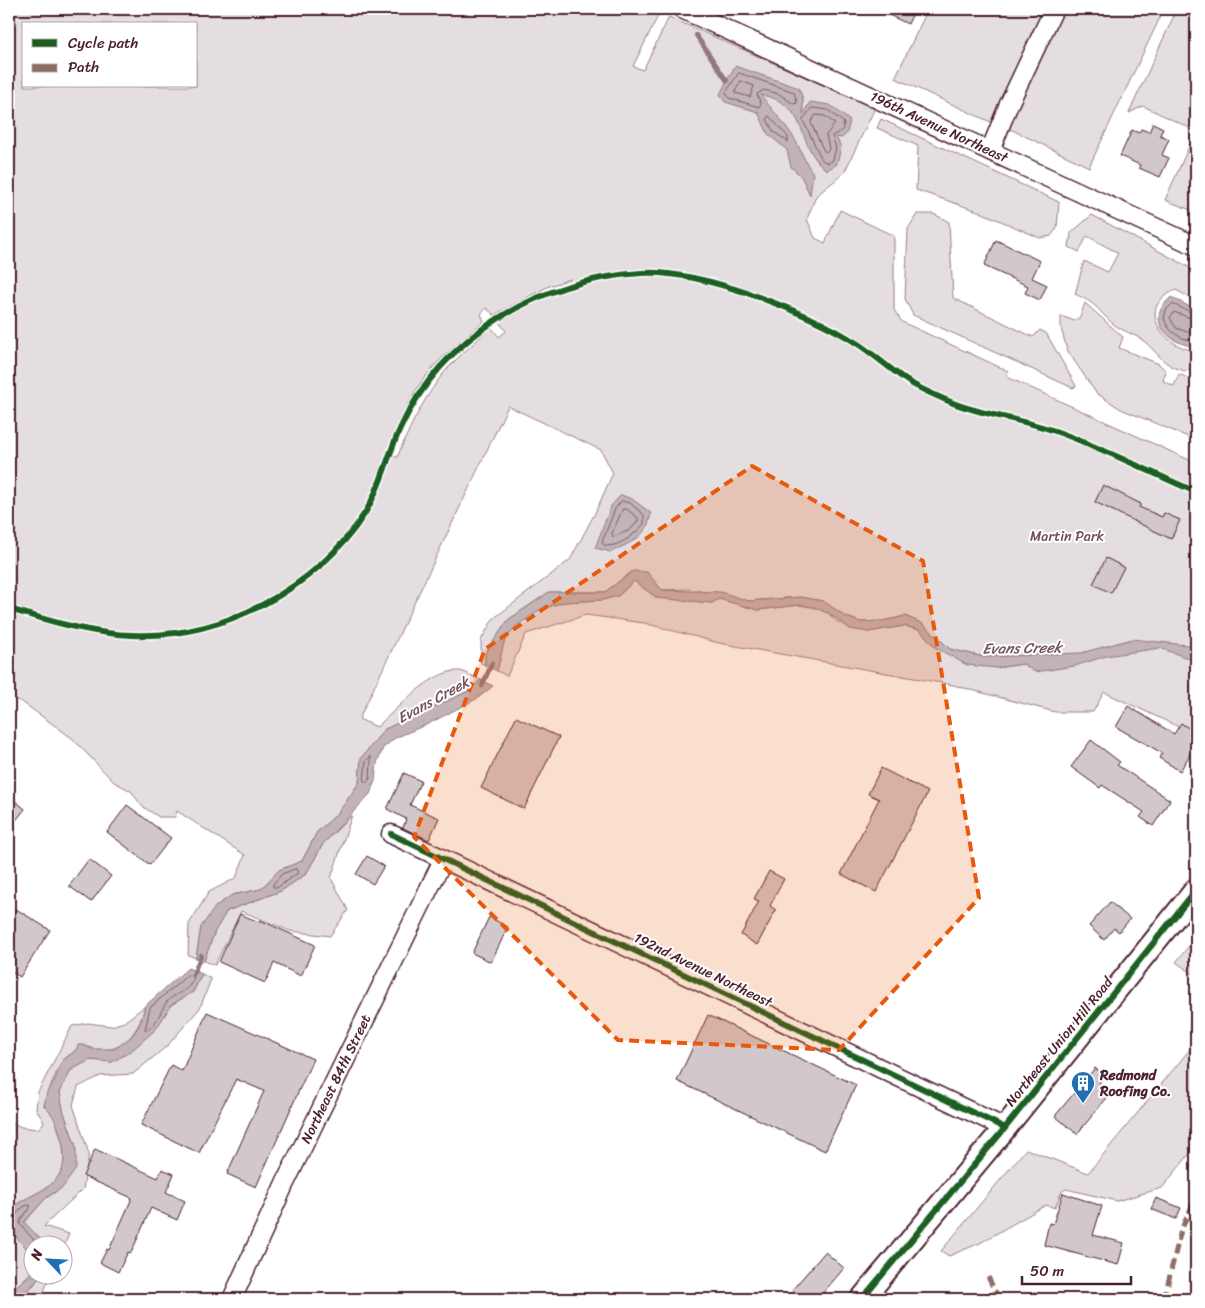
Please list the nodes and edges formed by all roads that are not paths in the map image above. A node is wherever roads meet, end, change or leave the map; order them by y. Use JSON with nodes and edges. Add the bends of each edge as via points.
{"nodes":[{"id":1,"x":682,"y":9,"type":"edge"},
{"id":2,"x":1054,"y":9,"type":"edge"},
{"id":3,"x":990,"y":151,"type":"junction"},
{"id":4,"x":1196,"y":246,"type":"edge"},
{"id":5,"x":391,"y":834,"type":"dead end"},
{"id":6,"x":443,"y":860,"type":"junction"},
{"id":7,"x":1196,"y":890,"type":"edge"},
{"id":8,"x":1005,"y":1128,"type":"junction"},
{"id":9,"x":232,"y":1299,"type":"edge"},
{"id":10,"x":862,"y":1299,"type":"edge"}],
"edges":[{"from":1,"to":3,"type":"street","name":"196th Avenue Northeast"},
{"from":2,"to":3,"type":"street"},
{"from":3,"to":4,"type":"street","name":"196th Avenue Northeast"},
{"from":5,"to":6,"type":"street","name":"192nd Avenue Northeast"},
{"from":6,"to":8,"type":"street","name":"192nd Avenue Northeast"},
{"from":6,"to":9,"type":"street","name":"Northeast 84th Street"},
{"from":7,"to":8,"type":"main road","name":"Northeast Union Hill Road"},
{"from":8,"to":10,"type":"main road","name":"Northeast Union Hill Road"}]}
